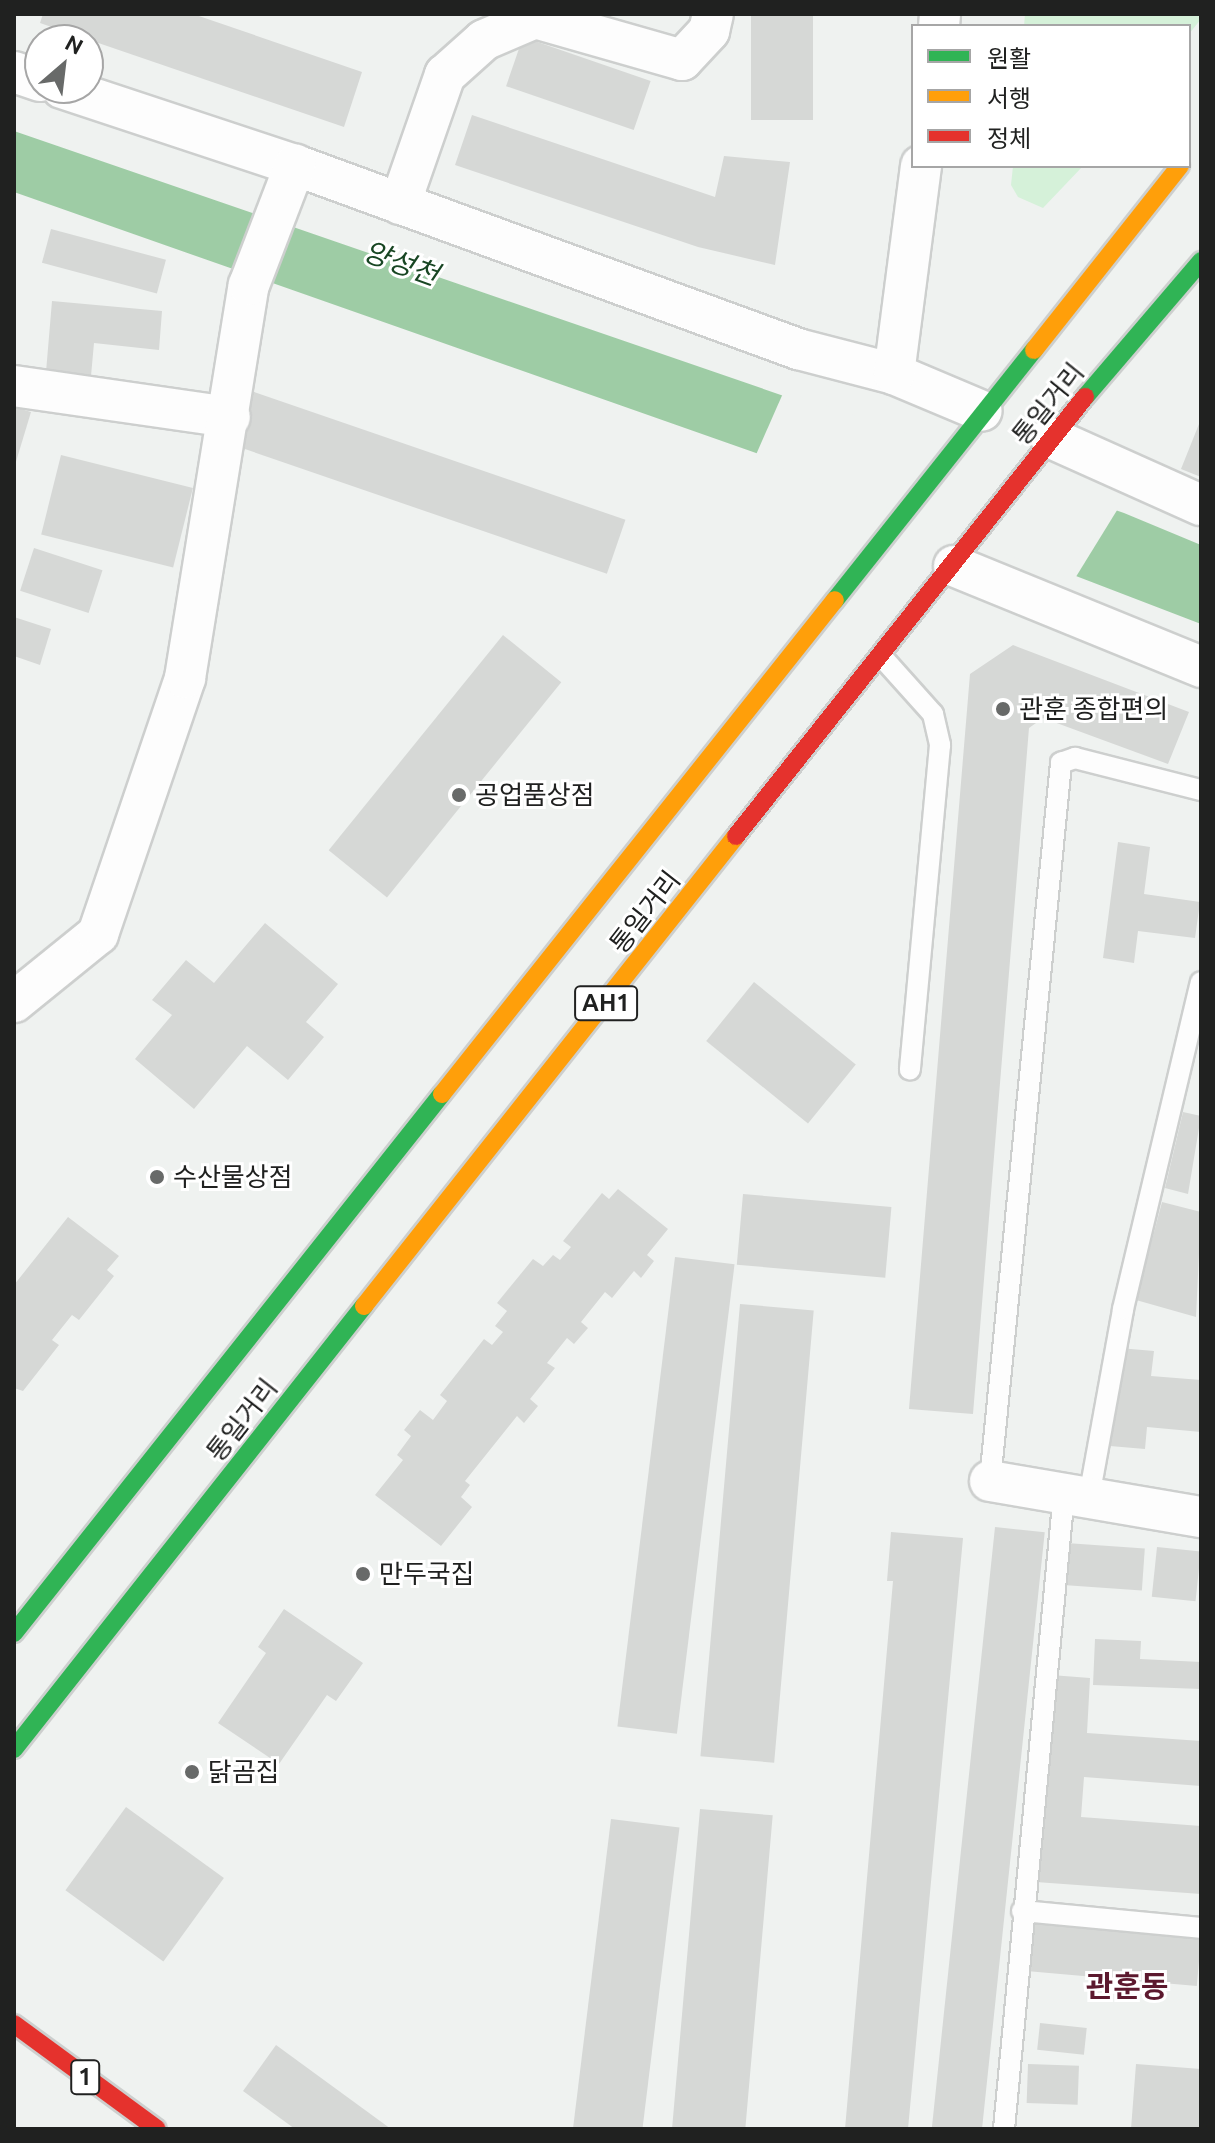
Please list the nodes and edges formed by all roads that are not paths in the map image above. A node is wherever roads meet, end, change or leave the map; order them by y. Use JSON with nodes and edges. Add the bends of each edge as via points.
{"nodes":[{"id":1,"x":713,"y":14,"type":"edge"},
{"id":2,"x":104,"y":102,"type":"edge"},
{"id":3,"x":295,"y":165,"type":"junction"},
{"id":4,"x":921,"y":168,"type":"edge"},
{"id":5,"x":1178,"y":168,"type":"edge"},
{"id":6,"x":400,"y":204,"type":"junction"},
{"id":7,"x":1201,"y":261,"type":"edge"},
{"id":8,"x":894,"y":374,"type":"junction"},
{"id":9,"x":14,"y":386,"type":"edge"},
{"id":10,"x":982,"y":411,"type":"junction"},
{"id":11,"x":230,"y":417,"type":"junction"},
{"id":12,"x":1051,"y":438,"type":"junction"},
{"id":13,"x":1201,"y":505,"type":"edge"},
{"id":14,"x":954,"y":566,"type":"junction"},
{"id":15,"x":881,"y":656,"type":"junction"},
{"id":16,"x":1201,"y":667,"type":"edge"},
{"id":17,"x":1201,"y":790,"type":"edge"},
{"id":18,"x":1201,"y":982,"type":"edge"},
{"id":19,"x":14,"y":1001,"type":"edge"},
{"id":20,"x":910,"y":1070,"type":"dead end"},
{"id":21,"x":990,"y":1481,"type":"joint"},
{"id":22,"x":1076,"y":1495,"type":"junction"},
{"id":23,"x":1201,"y":1517,"type":"edge"},
{"id":24,"x":14,"y":1633,"type":"edge"},
{"id":25,"x":14,"y":1749,"type":"edge"},
{"id":26,"x":1022,"y":1911,"type":"junction"},
{"id":27,"x":1201,"y":1928,"type":"edge"},
{"id":28,"x":14,"y":2024,"type":"edge"},
{"id":29,"x":157,"y":2129,"type":"edge"},
{"id":30,"x":1004,"y":2129,"type":"edge"}],
"edges":[{"from":1,"to":6,"type":"street","via":[[709,31],[682,60],[535,18],[484,40],[445,75]]},
{"from":2,"to":3,"type":"street"},
{"from":3,"to":6,"type":"street"},
{"from":3,"to":11,"type":"street","via":[[249,285]]},
{"from":4,"to":8,"type":"street"},
{"from":5,"to":10,"type":"main road","name":"통일거리","number":"AH1"},
{"from":6,"to":8,"type":"street","via":[[798,349]]},
{"from":7,"to":12,"type":"main road","name":"통일거리","number":"AH1"},
{"from":8,"to":10,"type":"street"},
{"from":9,"to":11,"type":"street"},
{"from":10,"to":24,"type":"main road","name":"통일거리","number":"AH1"},
{"from":11,"to":19,"type":"street","via":[[185,678],[98,934]]},
{"from":12,"to":13,"type":"street"},
{"from":12,"to":14,"type":"main road","name":"통일거리","number":"AH1"},
{"from":14,"to":15,"type":"main road","name":"통일거리","number":"AH1"},
{"from":14,"to":16,"type":"street"},
{"from":15,"to":20,"type":"lane","via":[[933,714],[940,745]]},
{"from":15,"to":25,"type":"main road","name":"통일거리","number":"AH1"},
{"from":17,"to":21,"type":"lane","via":[[1075,758],[1061,763]]},
{"from":18,"to":22,"type":"lane"},
{"from":21,"to":22,"type":"street"},
{"from":22,"to":23,"type":"street"},
{"from":22,"to":26,"type":"lane"},
{"from":26,"to":27,"type":"lane"},
{"from":26,"to":30,"type":"lane"},
{"from":28,"to":29,"type":"main road","number":"1"}]}
